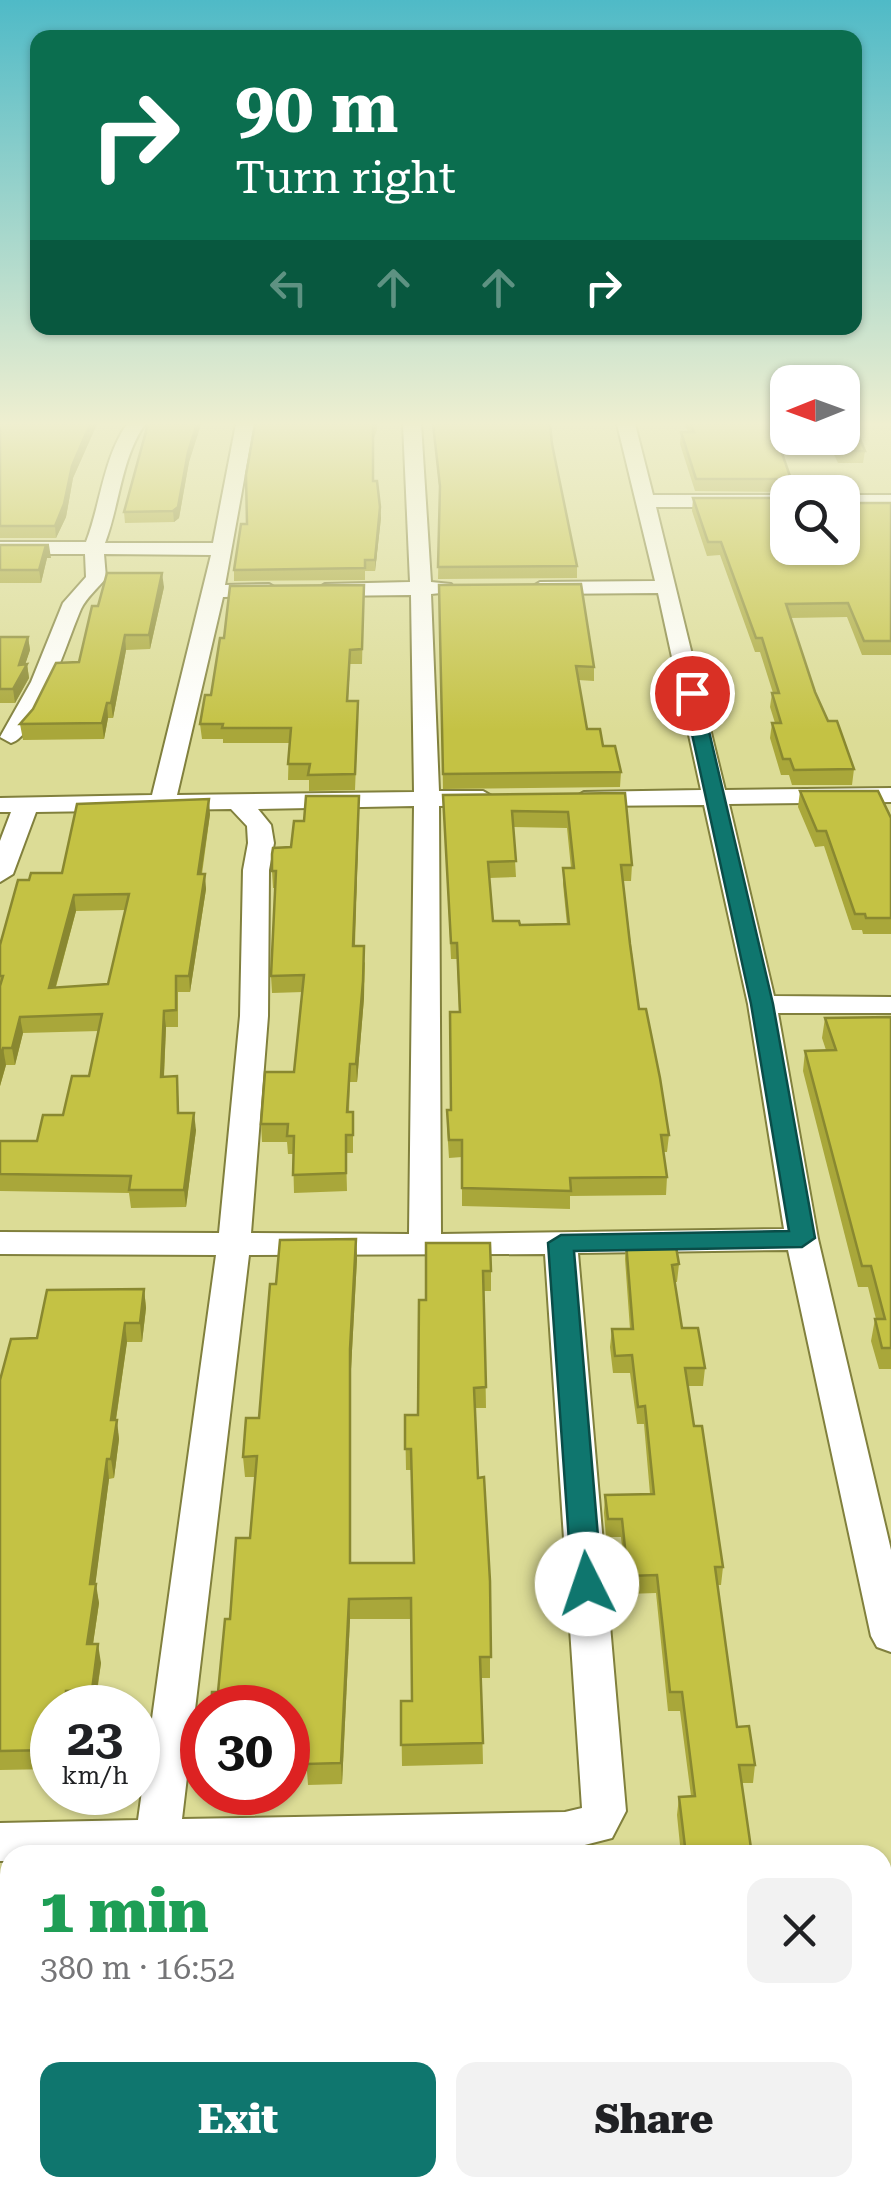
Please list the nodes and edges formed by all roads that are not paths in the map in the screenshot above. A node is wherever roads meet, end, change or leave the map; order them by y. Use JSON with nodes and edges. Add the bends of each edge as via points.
{"nodes":[{"id":1,"x":102,"y":526,"type":"edge"},
{"id":2,"x":226,"y":526,"type":"edge"},
{"id":3,"x":419,"y":526,"type":"edge"},
{"id":4,"x":652,"y":526,"type":"edge"},
{"id":5,"x":94,"y":547,"type":"junction"},
{"id":6,"x":0,"y":548,"type":"edge"},
{"id":7,"x":222,"y":549,"type":"junction"},
{"id":8,"x":667,"y":586,"type":"junction"},
{"id":9,"x":461,"y":588,"type":"edge"},
{"id":10,"x":517,"y":588,"type":"edge"},
{"id":11,"x":423,"y":589,"type":"junction"},
{"id":12,"x":214,"y":591,"type":"junction"},
{"id":13,"x":11,"y":736,"type":"dead end"},
{"id":14,"x":891,"y":796,"type":"edge"},
{"id":15,"x":424,"y":797,"type":"junction"},
{"id":16,"x":502,"y":798,"type":"edge"},
{"id":17,"x":560,"y":798,"type":"edge"},
{"id":18,"x":716,"y":800,"type":"junction"},
{"id":19,"x":163,"y":801,"type":"junction"},
{"id":20,"x":240,"y":803,"type":"junction"},
{"id":21,"x":13,"y":805,"type":"edge"},
{"id":22,"x":0,"y":874,"type":"edge"},
{"id":23,"x":762,"y":1004,"type":"junction"},
{"id":24,"x":891,"y":1005,"type":"edge"},
{"id":25,"x":802,"y":1238,"type":"junction"},
{"id":26,"x":0,"y":1242,"type":"edge"},
{"id":27,"x":561,"y":1243,"type":"junction"},
{"id":28,"x":234,"y":1244,"type":"junction"},
{"id":29,"x":425,"y":1246,"type":"junction"},
{"id":30,"x":891,"y":1636,"type":"edge"},
{"id":31,"x":0,"y":1842,"type":"edge"},
{"id":32,"x":157,"y":1842,"type":"junction"}],
"edges":[{"from":1,"to":5,"type":"street"},
{"from":2,"to":7,"type":"street"},
{"from":3,"to":11,"type":"street"},
{"from":4,"to":8,"type":"street"},
{"from":5,"to":6,"type":"street"},
{"from":5,"to":7,"type":"street"},
{"from":5,"to":13,"type":"street","via":[[96,578],[73,604],[42,682]]},
{"from":7,"to":12,"type":"street"},
{"from":8,"to":10,"type":"street"},
{"from":8,"to":18,"type":"street"},
{"from":9,"to":11,"type":"street"},
{"from":11,"to":12,"type":"street"},
{"from":11,"to":15,"type":"street"},
{"from":12,"to":19,"type":"street"},
{"from":14,"to":18,"type":"street"},
{"from":15,"to":16,"type":"street"},
{"from":15,"to":20,"type":"street"},
{"from":15,"to":29,"type":"street"},
{"from":17,"to":18,"type":"street"},
{"from":18,"to":23,"type":"street"},
{"from":19,"to":20,"type":"street"},
{"from":19,"to":21,"type":"street"},
{"from":20,"to":28,"type":"street","via":[[261,842]]},
{"from":21,"to":22,"type":"street"},
{"from":23,"to":24,"type":"street"},
{"from":23,"to":25,"type":"street"},
{"from":25,"to":27,"type":"street"},
{"from":25,"to":30,"type":"street"},
{"from":26,"to":28,"type":"street"},
{"from":27,"to":29,"type":"street"},
{"from":27,"to":32,"type":"street","via":[[604,1811],[597,1824],[566,1831]]},
{"from":28,"to":29,"type":"street"},
{"from":28,"to":32,"type":"street"},
{"from":31,"to":32,"type":"street"}]}
